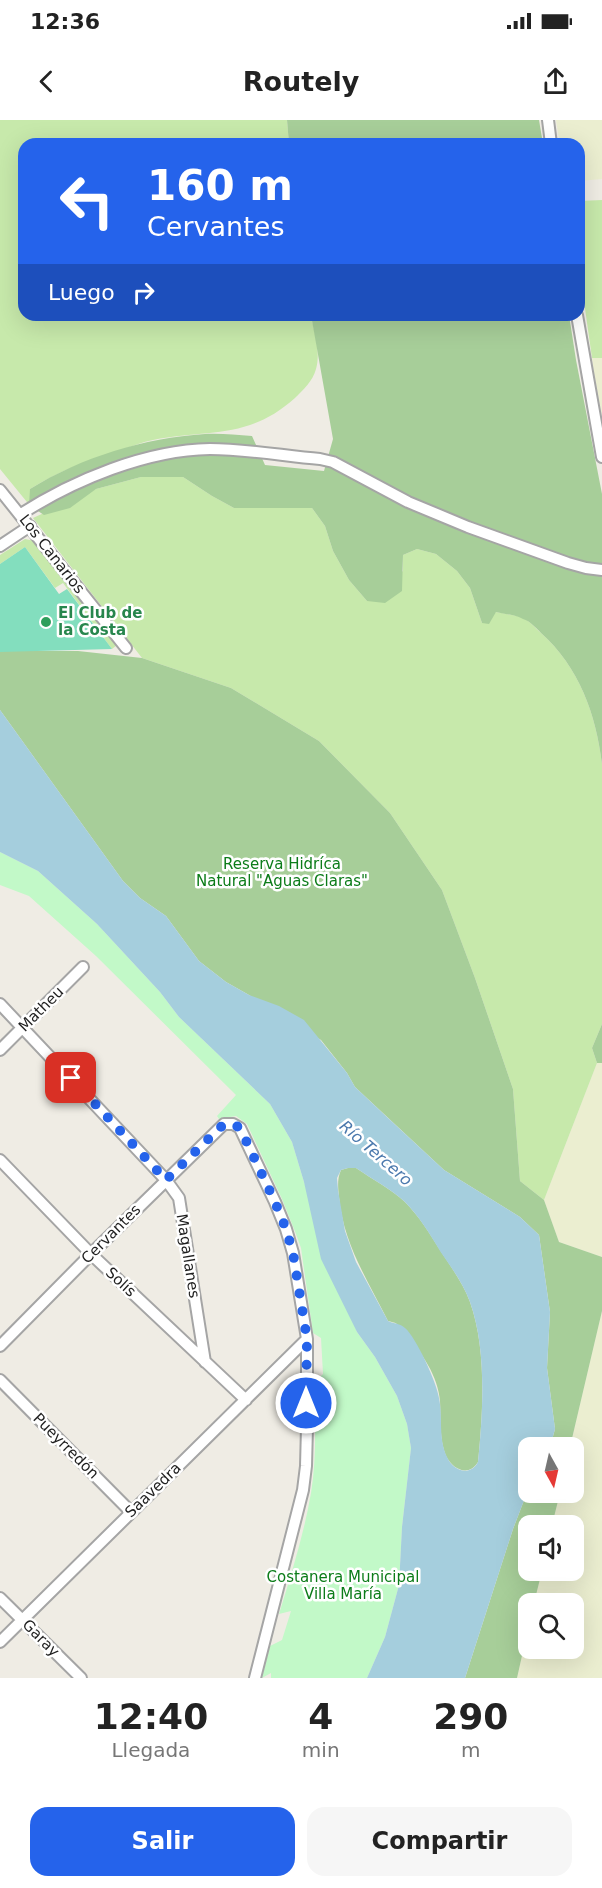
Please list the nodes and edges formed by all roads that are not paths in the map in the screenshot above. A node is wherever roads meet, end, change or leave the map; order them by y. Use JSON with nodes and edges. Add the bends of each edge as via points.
{"nodes":[{"id":1,"x":548,"y":120,"type":"edge"},
{"id":2,"x":550,"y":138,"type":"edge"},
{"id":3,"x":578,"y":321,"type":"edge"},
{"id":4,"x":602,"y":456,"type":"edge"},
{"id":5,"x":0,"y":490,"type":"edge"},
{"id":6,"x":21,"y":514,"type":"junction"},
{"id":7,"x":30,"y":526,"type":"junction"},
{"id":8,"x":0,"y":546,"type":"edge"},
{"id":9,"x":602,"y":570,"type":"edge"},
{"id":10,"x":126,"y":648,"type":"dead end"},
{"id":11,"x":83,"y":968,"type":"dead end"},
{"id":12,"x":0,"y":1004,"type":"edge"},
{"id":13,"x":23,"y":1027,"type":"junction"},
{"id":14,"x":0,"y":1050,"type":"edge"},
{"id":15,"x":0,"y":1160,"type":"edge"},
{"id":16,"x":166,"y":1180,"type":"junction"},
{"id":17,"x":91,"y":1254,"type":"junction"},
{"id":18,"x":307,"y":1339,"type":"junction"},
{"id":19,"x":0,"y":1346,"type":"edge"},
{"id":20,"x":205,"y":1362,"type":"junction"},
{"id":21,"x":0,"y":1380,"type":"edge"},
{"id":22,"x":246,"y":1400,"type":"junction"},
{"id":23,"x":131,"y":1512,"type":"junction"},
{"id":24,"x":0,"y":1598,"type":"edge"},
{"id":25,"x":22,"y":1620,"type":"junction"},
{"id":26,"x":0,"y":1642,"type":"edge"},
{"id":27,"x":81,"y":1678,"type":"edge"},
{"id":28,"x":255,"y":1678,"type":"edge"}],
"edges":[{"from":1,"to":2,"type":"street"},
{"from":3,"to":4,"type":"street"},
{"from":5,"to":6,"type":"street","name":"Los Canarios"},
{"from":6,"to":7,"type":"street","name":"Los Canarios"},
{"from":6,"to":9,"type":"street","via":[[94,476],[175,453],[211,449],[320,459],[468,527],[568,563]]},
{"from":7,"to":8,"type":"street"},
{"from":7,"to":10,"type":"street","name":"Los Canarios"},
{"from":11,"to":13,"type":"street","name":"Matheu"},
{"from":12,"to":13,"type":"street","name":"Magallanes"},
{"from":13,"to":14,"type":"street","name":"Matheu"},
{"from":13,"to":16,"type":"street","name":"Magallanes"},
{"from":15,"to":17,"type":"street","name":"Solís"},
{"from":16,"to":17,"type":"street","name":"Cervantes"},
{"from":16,"to":18,"type":"street","name":"Cervantes","via":[[224,1124],[240,1128],[286,1229]]},
{"from":16,"to":20,"type":"street","name":"Magallanes","via":[[179,1198]]},
{"from":17,"to":19,"type":"street","name":"Cervantes"},
{"from":17,"to":20,"type":"street","name":"Solís"},
{"from":18,"to":22,"type":"street","name":"Saavedra"},
{"from":18,"to":28,"type":"street","via":[[303,1490]]},
{"from":20,"to":22,"type":"street","name":"Solís"},
{"from":21,"to":23,"type":"street","name":"Pueyrredón"},
{"from":22,"to":23,"type":"street","name":"Saavedra"},
{"from":23,"to":25,"type":"street","name":"Saavedra"},
{"from":24,"to":25,"type":"street","name":"Garay"},
{"from":25,"to":26,"type":"street","name":"Saavedra"},
{"from":25,"to":27,"type":"street","name":"Garay"}]}
